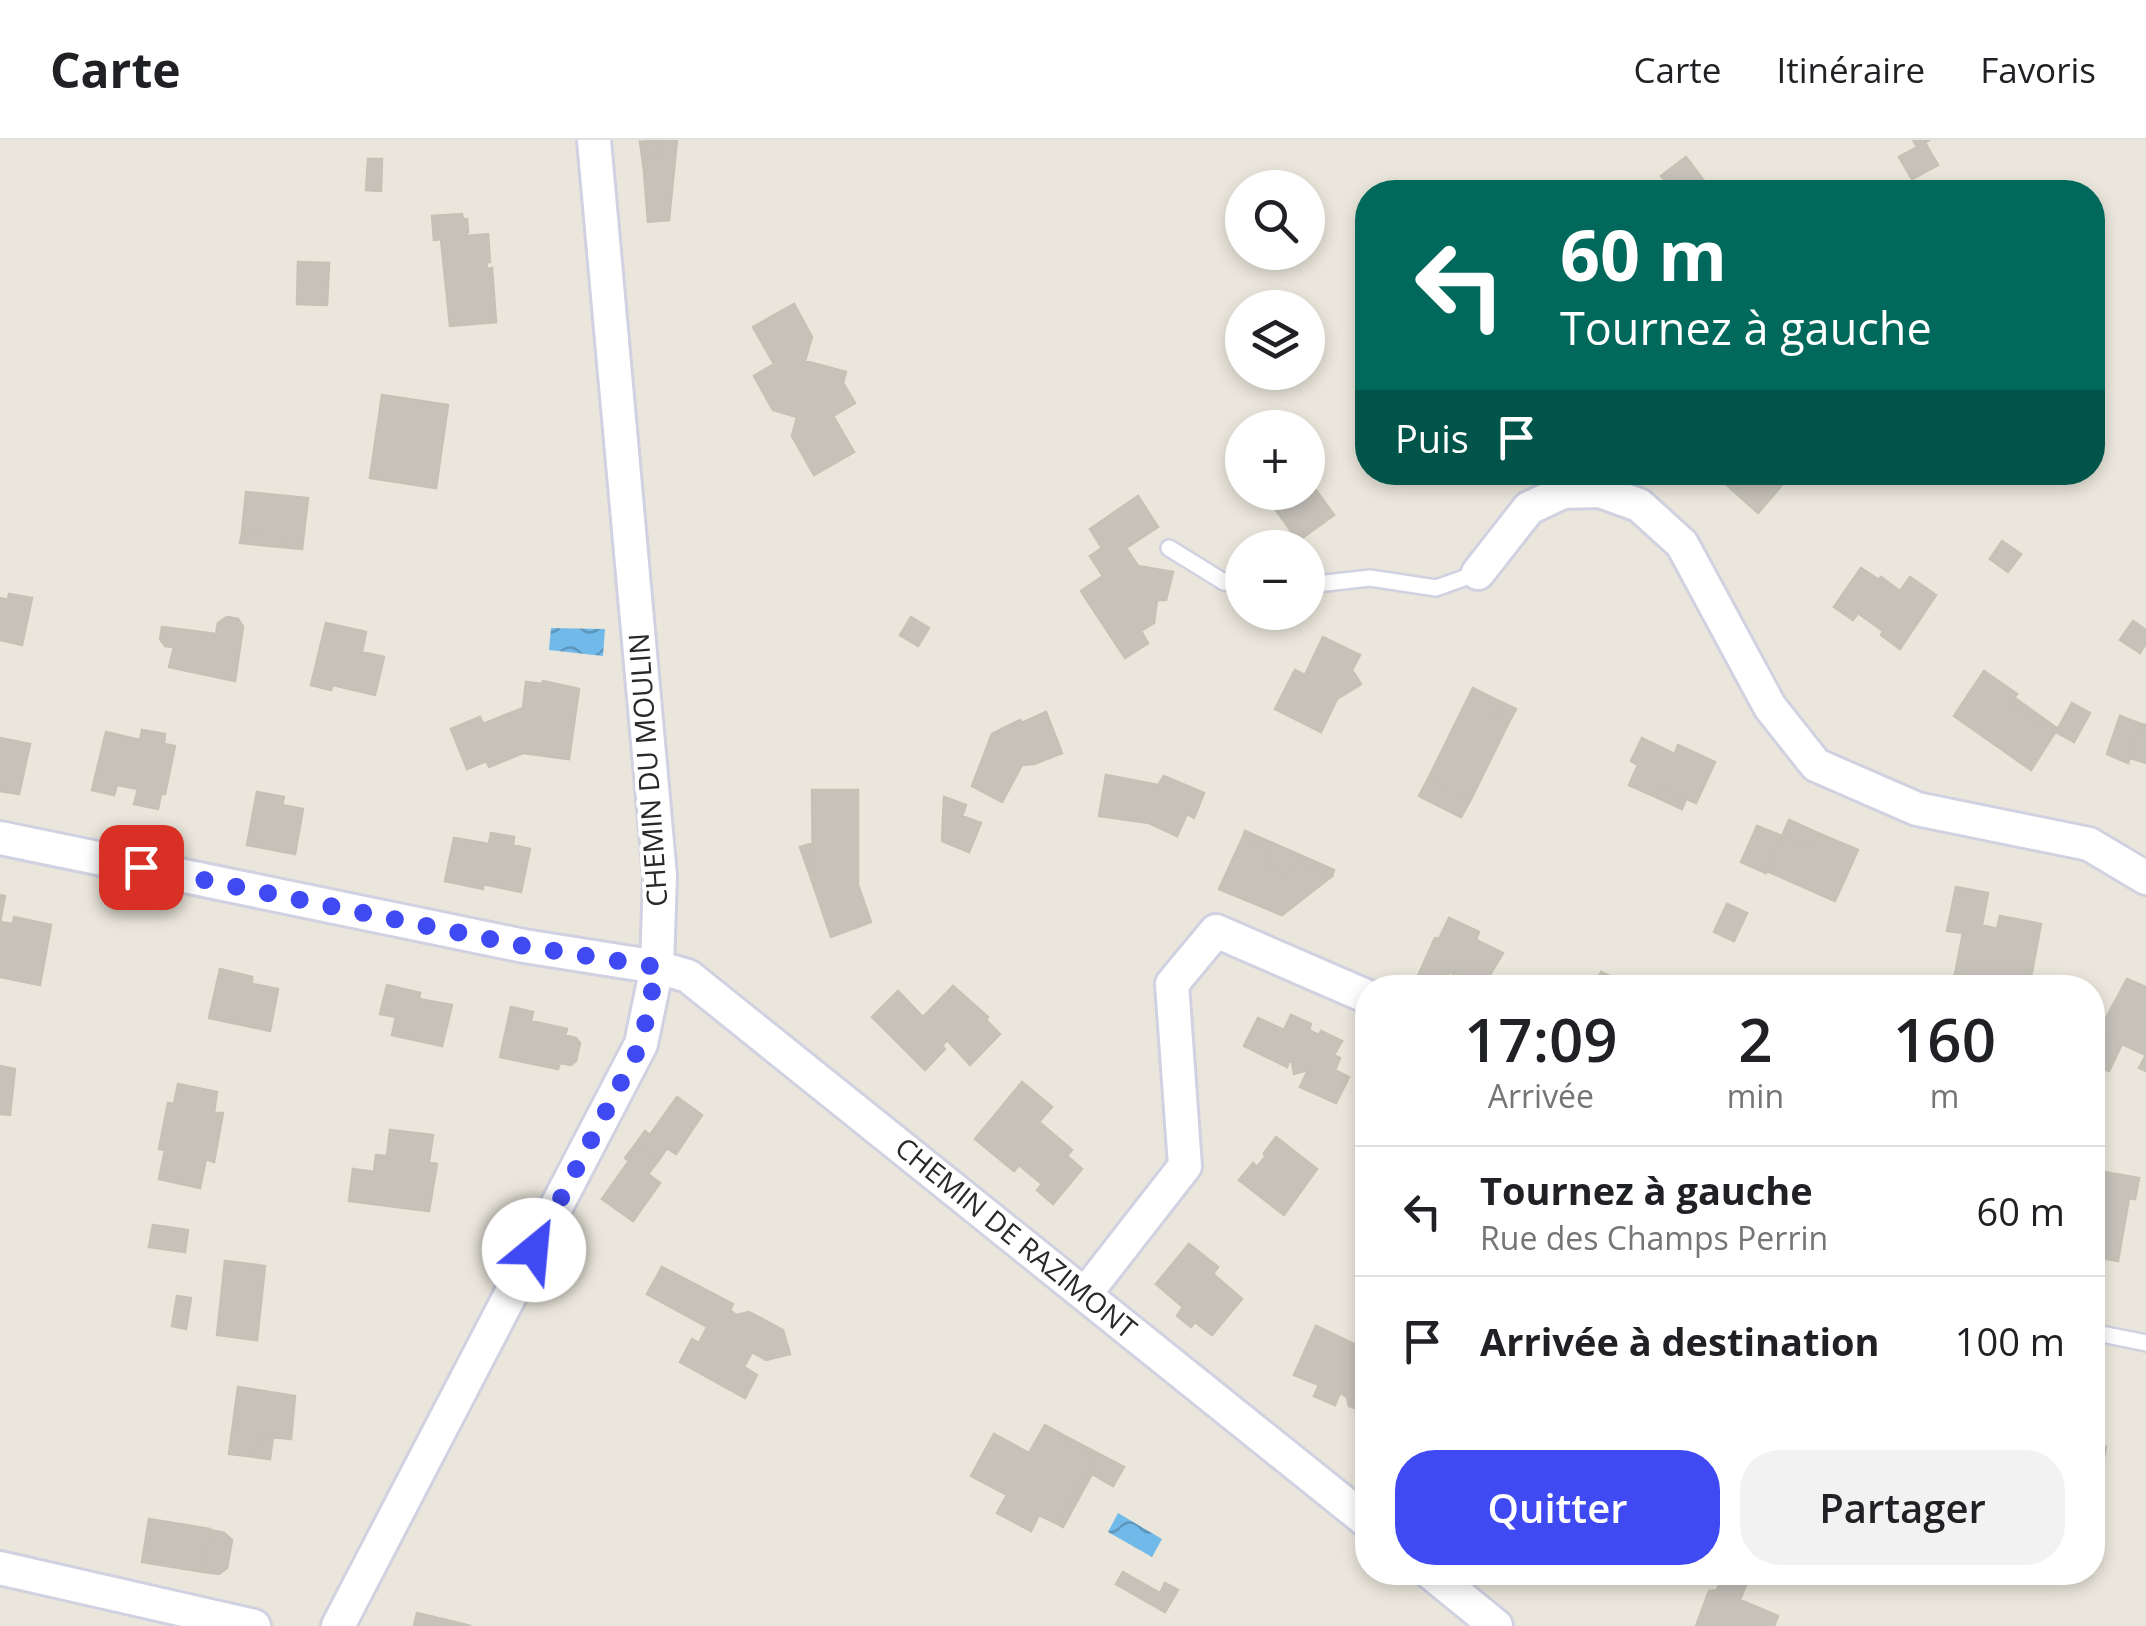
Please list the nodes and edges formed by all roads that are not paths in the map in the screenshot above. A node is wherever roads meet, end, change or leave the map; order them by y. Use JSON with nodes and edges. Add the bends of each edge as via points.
{"nodes":[{"id":1,"x":594,"y":140,"type":"edge"},
{"id":2,"x":1168,"y":548,"type":"dead end"},
{"id":3,"x":1478,"y":574,"type":"joint"},
{"id":4,"x":1225,"y":582,"type":"edge"},
{"id":5,"x":1325,"y":583,"type":"edge"},
{"id":6,"x":0,"y":838,"type":"edge"},
{"id":7,"x":2146,"y":878,"type":"edge"},
{"id":8,"x":657,"y":967,"type":"junction"},
{"id":9,"x":1355,"y":991,"type":"edge"},
{"id":10,"x":1086,"y":1293,"type":"junction"},
{"id":11,"x":2105,"y":1335,"type":"edge"},
{"id":12,"x":2146,"y":1343,"type":"edge"},
{"id":13,"x":1355,"y":1511,"type":"edge"},
{"id":14,"x":0,"y":1568,"type":"edge"},
{"id":15,"x":1446,"y":1585,"type":"edge"},
{"id":16,"x":254,"y":1626,"type":"edge"},
{"id":17,"x":338,"y":1626,"type":"edge"},
{"id":18,"x":1496,"y":1626,"type":"edge"}],
"edges":[{"from":1,"to":8,"type":"street","name":"CHEMIN DU MOULIN","via":[[660,876]]},
{"from":2,"to":4,"type":"lane"},
{"from":3,"to":5,"type":"lane","via":[[1436,588],[1370,578]]},
{"from":3,"to":7,"type":"street","via":[[1528,508],[1563,492],[1600,491],[1639,504],[1682,544],[1770,707],[1816,765],[1917,810],[2088,844]]},
{"from":6,"to":8,"type":"street","name":"CHEMIN DE RAZIMONT","via":[[524,946]]},
{"from":8,"to":10,"type":"street","name":"CHEMIN DE RAZIMONT","via":[[688,976]]},
{"from":8,"to":17,"type":"street","name":"CHEMIN DU MOULIN","via":[[641,1044]]},
{"from":9,"to":10,"type":"street","via":[[1216,931],[1172,984],[1185,1166]]},
{"from":10,"to":13,"type":"street","name":"CHEMIN DE RAZIMONT"},
{"from":11,"to":12,"type":"lane"},
{"from":14,"to":16,"type":"street"},
{"from":15,"to":18,"type":"street"}]}
